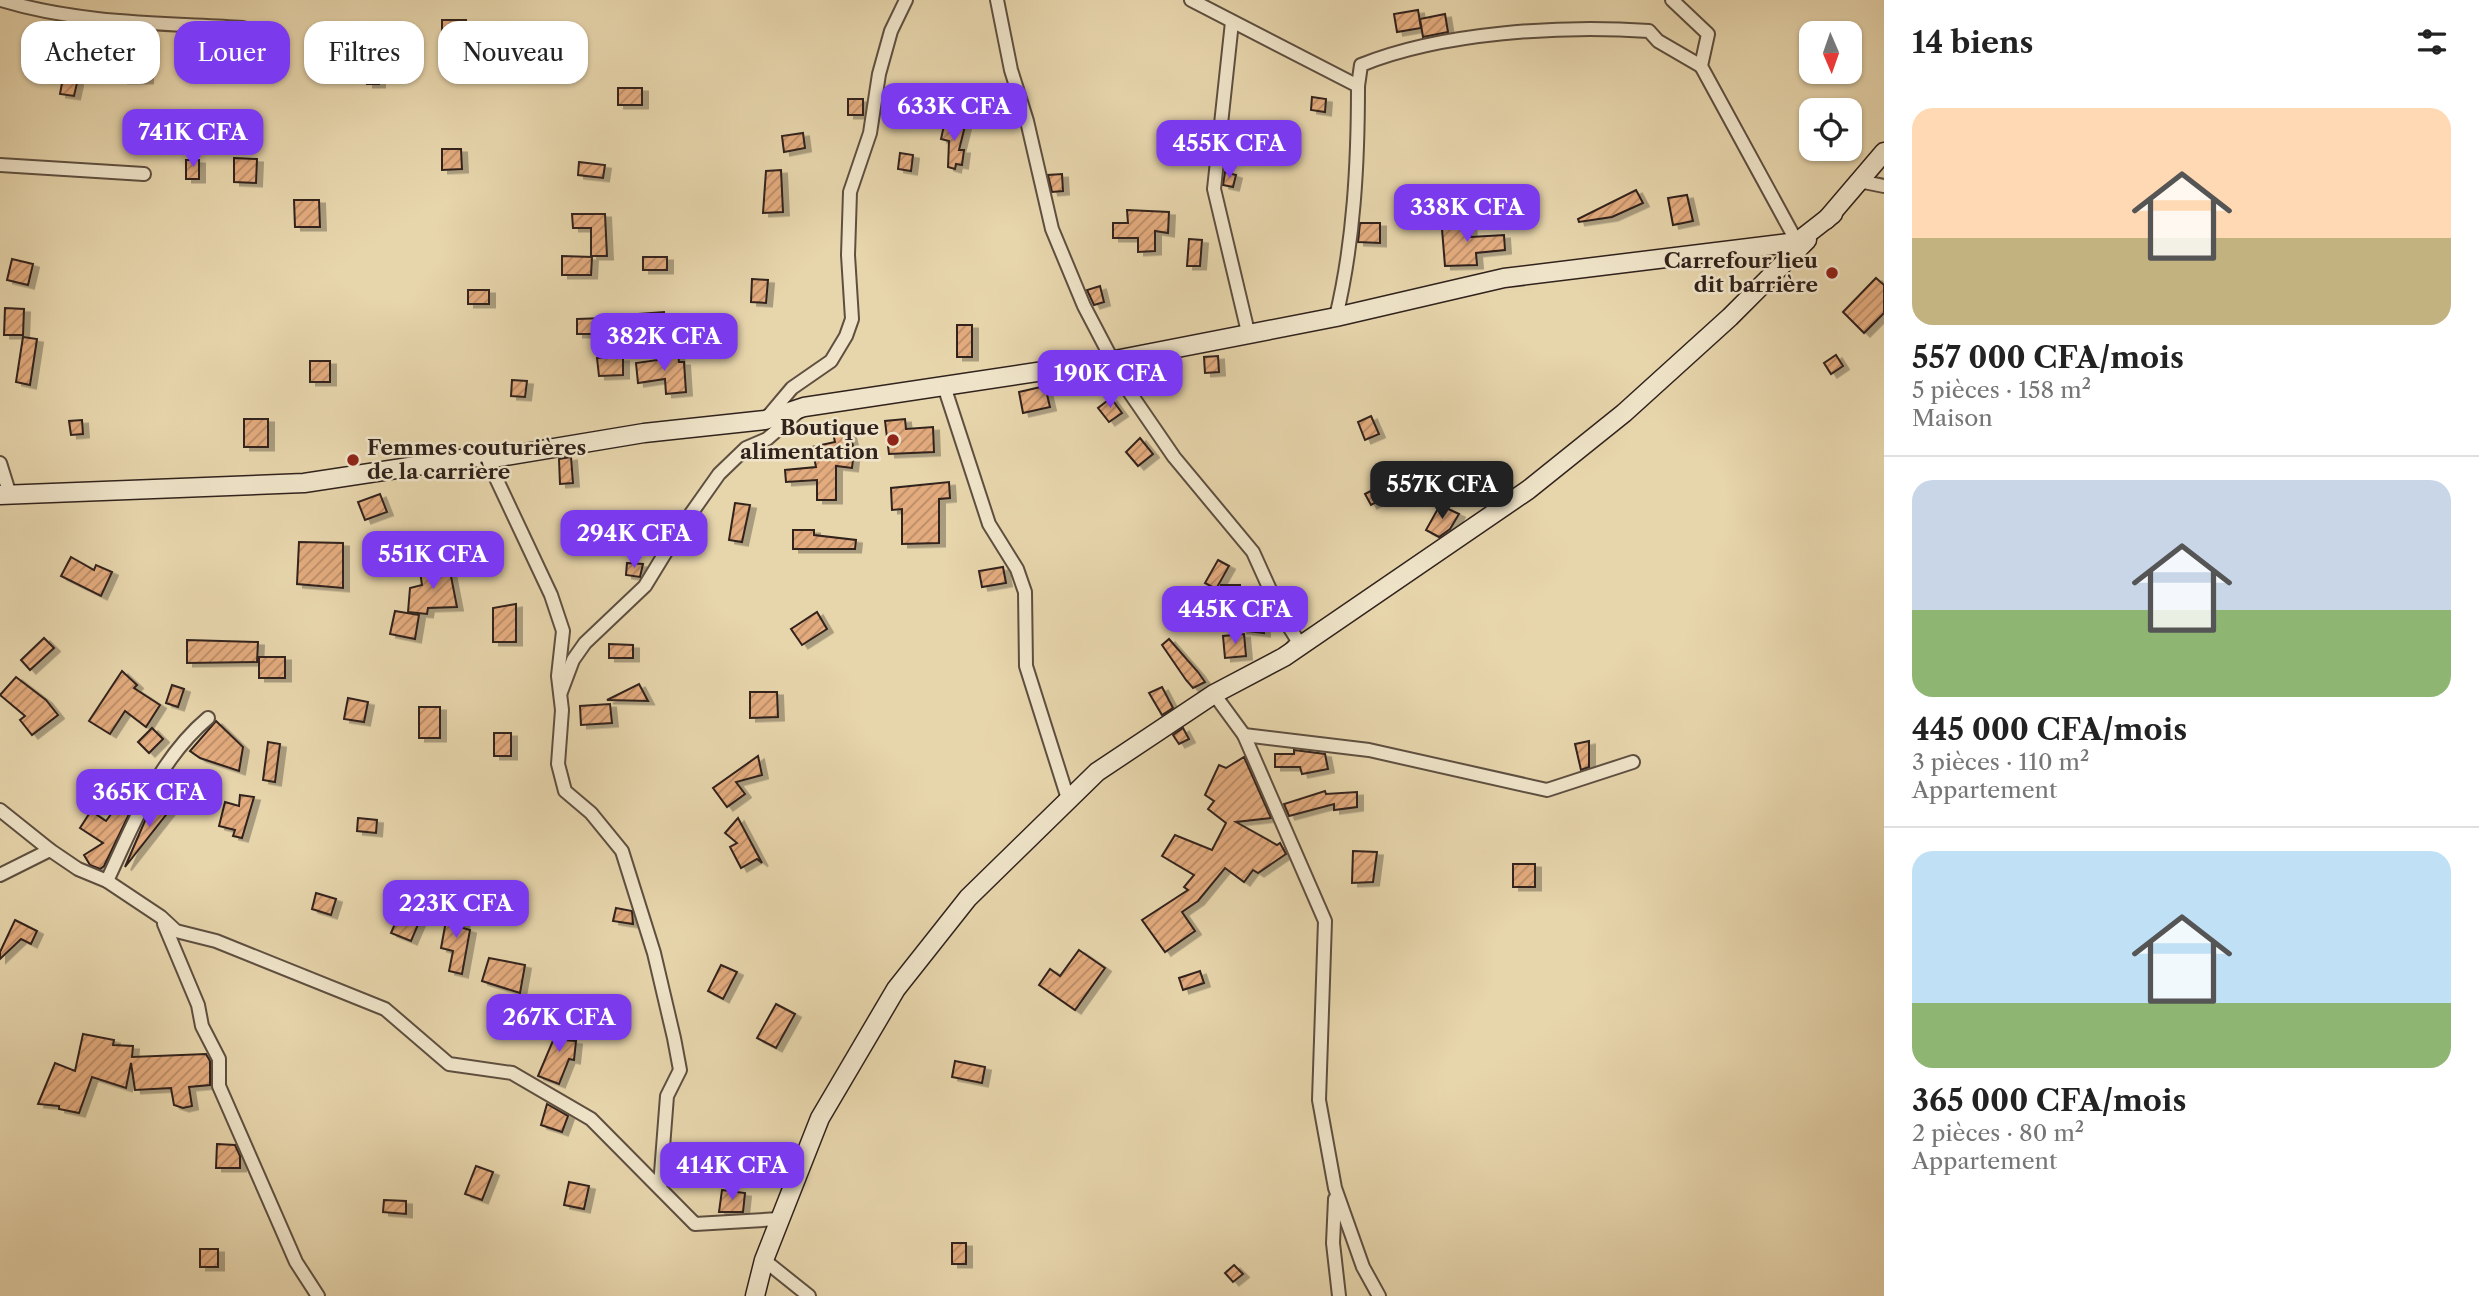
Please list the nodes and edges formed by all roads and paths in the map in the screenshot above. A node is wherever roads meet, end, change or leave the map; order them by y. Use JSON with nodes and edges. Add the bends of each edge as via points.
{"nodes":[{"id":1,"x":1,"y":0,"type":"edge"},
{"id":2,"x":51,"y":0,"type":"edge"},
{"id":3,"x":906,"y":0,"type":"edge"},
{"id":4,"x":997,"y":0,"type":"edge"},
{"id":5,"x":1191,"y":0,"type":"edge"},
{"id":6,"x":1672,"y":0,"type":"edge"},
{"id":7,"x":38,"y":12,"type":"junction"},
{"id":8,"x":1232,"y":22,"type":"junction"},
{"id":9,"x":174,"y":24,"type":"edge"},
{"id":10,"x":1701,"y":66,"type":"junction"},
{"id":11,"x":1358,"y":86,"type":"junction"},
{"id":12,"x":1884,"y":152,"type":"edge"},
{"id":13,"x":0,"y":164,"type":"edge"},
{"id":14,"x":144,"y":174,"type":"dead end"},
{"id":15,"x":1859,"y":181,"type":"junction"},
{"id":16,"x":1884,"y":186,"type":"edge"},
{"id":17,"x":1833,"y":214,"type":"junction"},
{"id":18,"x":1797,"y":242,"type":"junction"},
{"id":19,"x":1336,"y":317,"type":"junction"},
{"id":20,"x":1248,"y":332,"type":"junction"},
{"id":21,"x":1110,"y":361,"type":"junction"},
{"id":22,"x":947,"y":386,"type":"junction"},
{"id":23,"x":804,"y":408,"type":"junction"},
{"id":24,"x":765,"y":420,"type":"junction"},
{"id":25,"x":487,"y":459,"type":"junction"},
{"id":26,"x":0,"y":463,"type":"edge"},
{"id":27,"x":5,"y":495,"type":"edge"},
{"id":28,"x":1283,"y":657,"type":"junction"},
{"id":29,"x":1214,"y":694,"type":"junction"},
{"id":30,"x":561,"y":695,"type":"junction"},
{"id":31,"x":208,"y":718,"type":"dead end"},
{"id":32,"x":1244,"y":734,"type":"junction"},
{"id":33,"x":1633,"y":762,"type":"dead end"},
{"id":34,"x":1069,"y":802,"type":"junction"},
{"id":35,"x":0,"y":810,"type":"edge"},
{"id":36,"x":50,"y":850,"type":"junction"},
{"id":37,"x":0,"y":874,"type":"edge"},
{"id":38,"x":107,"y":881,"type":"junction"},
{"id":39,"x":161,"y":917,"type":"junction"},
{"id":40,"x":660,"y":1186,"type":"junction"},
{"id":41,"x":1335,"y":1188,"type":"junction"},
{"id":42,"x":779,"y":1219,"type":"junction"},
{"id":43,"x":764,"y":1260,"type":"junction"},
{"id":44,"x":318,"y":1296,"type":"edge"},
{"id":45,"x":755,"y":1296,"type":"edge"},
{"id":46,"x":809,"y":1296,"type":"edge"},
{"id":47,"x":1339,"y":1296,"type":"edge"},
{"id":48,"x":1380,"y":1296,"type":"edge"}],
"edges":[{"from":1,"to":7,"type":"street"},
{"from":2,"to":7,"type":"street"},
{"from":3,"to":24,"type":"street","via":[[891,31],[870,134],[850,192],[852,319],[831,361],[792,388]]},
{"from":4,"to":21,"type":"street","via":[[1052,229]]},
{"from":5,"to":8,"type":"street"},
{"from":6,"to":10,"type":"street","via":[[1708,34]]},
{"from":7,"to":9,"type":"street"},
{"from":8,"to":11,"type":"street"},
{"from":8,"to":20,"type":"street","via":[[1214,190]]},
{"from":10,"to":11,"type":"street","via":[[1649,32],[1587,28],[1524,32],[1395,51],[1361,65]]},
{"from":10,"to":18,"type":"street"},
{"from":11,"to":19,"type":"street","via":[[1356,171]]},
{"from":12,"to":15,"type":"street"},
{"from":13,"to":14,"type":"street"},
{"from":15,"to":16,"type":"street"},
{"from":15,"to":17,"type":"street"},
{"from":17,"to":18,"type":"street"},
{"from":17,"to":28,"type":"street","via":[[1730,317],[1624,413],[1528,490]]},
{"from":18,"to":19,"type":"street","via":[[1504,278]]},
{"from":19,"to":20,"type":"street"},
{"from":20,"to":21,"type":"street"},
{"from":21,"to":22,"type":"street"},
{"from":21,"to":28,"type":"street","via":[[1174,457],[1253,552],[1298,641]]},
{"from":22,"to":23,"type":"street"},
{"from":22,"to":34,"type":"street","via":[[989,524],[1017,569],[1025,592],[1026,666]]},
{"from":23,"to":24,"type":"street"},
{"from":23,"to":30,"type":"street","via":[[767,439],[746,448],[719,474],[645,586],[585,643],[573,660]]},
{"from":24,"to":25,"type":"street","via":[[644,433]]},
{"from":25,"to":27,"type":"street","via":[[475,457],[304,483]]},
{"from":25,"to":30,"type":"street","via":[[551,595],[563,631],[558,676]]},
{"from":26,"to":27,"type":"street"},
{"from":28,"to":29,"type":"street"},
{"from":29,"to":32,"type":"street"},
{"from":29,"to":34,"type":"street","via":[[1097,772]]},
{"from":30,"to":40,"type":"street","via":[[558,764],[565,791],[591,813],[622,851],[654,953],[674,1038],[680,1070],[667,1096]]},
{"from":31,"to":38,"type":"street","via":[[178,746],[145,800]]},
{"from":32,"to":33,"type":"street","via":[[1369,750],[1547,790]]},
{"from":32,"to":41,"type":"street","via":[[1325,921],[1319,1100]]},
{"from":34,"to":42,"type":"street","via":[[968,898],[896,989],[820,1118]]},
{"from":35,"to":36,"type":"street"},
{"from":36,"to":37,"type":"street"},
{"from":36,"to":38,"type":"street"},
{"from":38,"to":39,"type":"street"},
{"from":39,"to":40,"type":"street","via":[[176,931],[216,941],[385,1009],[449,1064],[512,1073],[591,1119]]},
{"from":39,"to":44,"type":"street","via":[[219,1059],[219,1086],[296,1262]]},
{"from":40,"to":42,"type":"street","via":[[695,1224]]},
{"from":41,"to":47,"type":"street","via":[[1333,1243]]},
{"from":41,"to":48,"type":"street","via":[[1363,1267]]},
{"from":42,"to":43,"type":"street"},
{"from":43,"to":45,"type":"street"},
{"from":43,"to":46,"type":"street"}]}
